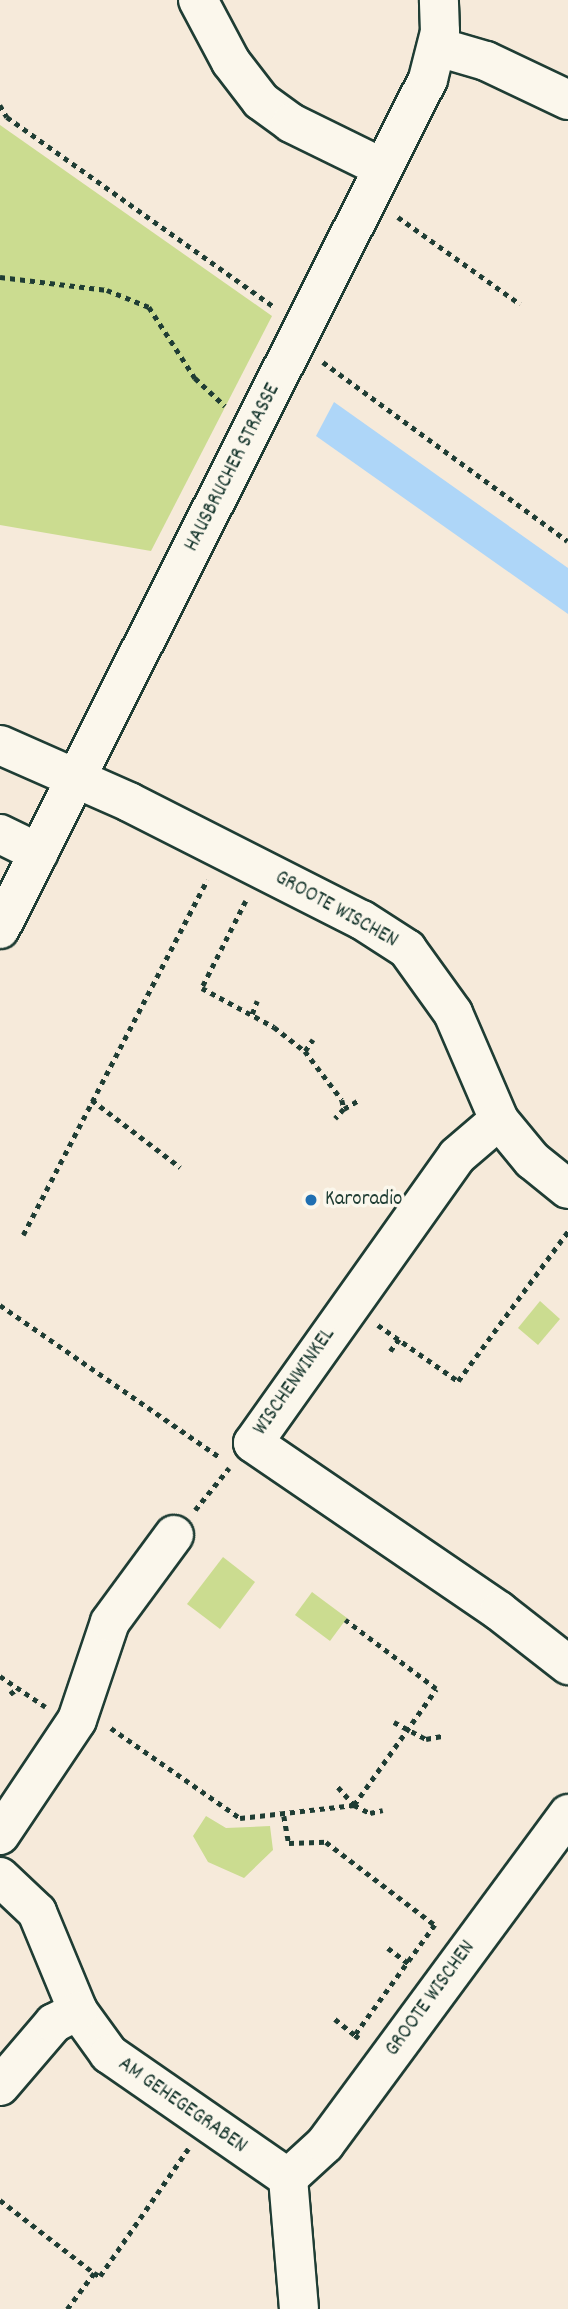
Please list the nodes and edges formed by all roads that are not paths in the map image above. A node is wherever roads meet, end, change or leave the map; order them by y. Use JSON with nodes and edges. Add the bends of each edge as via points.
{"nodes":[{"id":1,"x":198,"y":0,"type":"edge"},
{"id":2,"x":439,"y":0,"type":"edge"},
{"id":3,"x":438,"y":47,"type":"junction"},
{"id":4,"x":568,"y":100,"type":"edge"},
{"id":5,"x":376,"y":183,"type":"junction"},
{"id":6,"x":0,"y":745,"type":"edge"},
{"id":7,"x":77,"y":777,"type":"junction"},
{"id":8,"x":0,"y":834,"type":"edge"},
{"id":9,"x":38,"y":853,"type":"junction"},
{"id":10,"x":0,"y":929,"type":"edge"},
{"id":11,"x":499,"y":1120,"type":"junction"},
{"id":12,"x":568,"y":1189,"type":"edge"},
{"id":13,"x":174,"y":1535,"type":"road end"},
{"id":14,"x":568,"y":1665,"type":"edge"},
{"id":15,"x":568,"y":1814,"type":"edge"},
{"id":16,"x":0,"y":1835,"type":"edge"},
{"id":17,"x":0,"y":1877,"type":"edge"},
{"id":18,"x":78,"y":2011,"type":"junction"},
{"id":19,"x":0,"y":2085,"type":"edge"},
{"id":20,"x":288,"y":2178,"type":"junction"},
{"id":21,"x":299,"y":2309,"type":"edge"}],
"edges":[{"from":1,"to":5,"type":"street","via":[[231,62],[261,102]]},
{"from":2,"to":3,"type":"street","name":"HAUSBRUCHER STRASSE"},
{"from":3,"to":4,"type":"street","via":[[486,61]]},
{"from":3,"to":5,"type":"street","name":"HAUSBRUCHER STRASSE","via":[[428,79]]},
{"from":5,"to":7,"type":"street","name":"HAUSBRUCHER STRASSE","via":[[309,342]]},
{"from":6,"to":7,"type":"street","name":"GROOTE WISCHEN"},
{"from":7,"to":9,"type":"street","name":"HAUSBRUCHER STRASSE"},
{"from":7,"to":11,"type":"street","name":"GROOTE WISCHEN","via":[[362,920],[407,949],[453,1013]]},
{"from":8,"to":9,"type":"street"},
{"from":9,"to":10,"type":"street","name":"HAUSBRUCHER STRASSE"},
{"from":11,"to":12,"type":"street","name":"GROOTE WISCHEN","via":[[532,1160]]},
{"from":11,"to":14,"type":"street","name":"WISCHENWINKEL","via":[[457,1156],[253,1443],[499,1611]]},
{"from":13,"to":16,"type":"street","via":[[110,1622],[75,1723]]},
{"from":15,"to":20,"type":"street","name":"GROOTE WISCHEN","via":[[326,2144]]},
{"from":17,"to":18,"type":"street","name":"AM GEHEGEGRABEN","via":[[37,1912]]},
{"from":18,"to":19,"type":"street","via":[[54,2023]]},
{"from":18,"to":20,"type":"street","name":"AM GEHEGEGRABEN","via":[[95,2039],[125,2068]]},
{"from":20,"to":21,"type":"street"}]}
